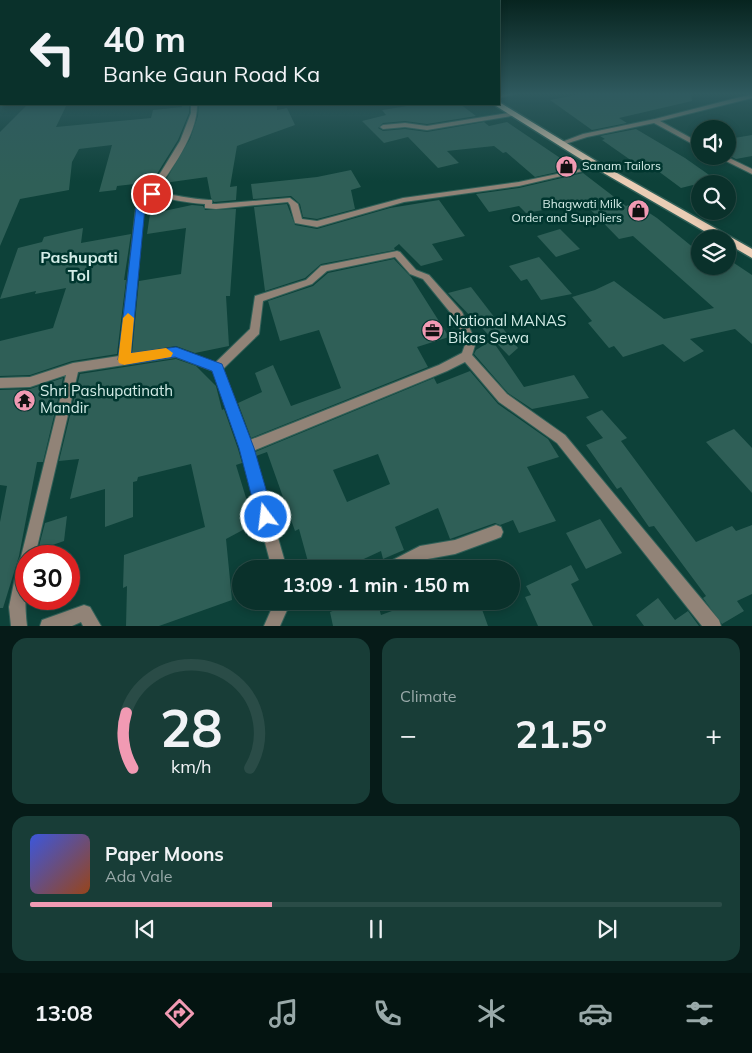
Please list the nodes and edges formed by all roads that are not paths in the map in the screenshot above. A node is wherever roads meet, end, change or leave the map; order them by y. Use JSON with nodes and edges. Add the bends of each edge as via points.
{"nodes":[{"id":1,"x":192,"y":123,"type":"edge"},
{"id":2,"x":457,"y":123,"type":"edge"},
{"id":3,"x":530,"y":123,"type":"edge"},
{"id":4,"x":644,"y":123,"type":"edge"},
{"id":5,"x":659,"y":123,"type":"edge"},
{"id":6,"x":383,"y":127,"type":"dead end"},
{"id":7,"x":691,"y":141,"type":"edge"},
{"id":8,"x":562,"y":143,"type":"junction"},
{"id":9,"x":736,"y":164,"type":"edge"},
{"id":10,"x":598,"y":166,"type":"junction"},
{"id":11,"x":752,"y":172,"type":"edge"},
{"id":12,"x":152,"y":194,"type":"junction"},
{"id":13,"x":711,"y":230,"type":"edge"},
{"id":14,"x":736,"y":244,"type":"edge"},
{"id":15,"x":752,"y":254,"type":"edge"},
{"id":16,"x":466,"y":356,"type":"junction"},
{"id":17,"x":124,"y":360,"type":"junction"},
{"id":18,"x":74,"y":368,"type":"junction"},
{"id":19,"x":217,"y":368,"type":"junction"},
{"id":20,"x":0,"y":382,"type":"edge"},
{"id":21,"x":246,"y":448,"type":"junction"},
{"id":22,"x":496,"y":532,"type":"dead end"},
{"id":23,"x":31,"y":545,"type":"edge"},
{"id":24,"x":277,"y":560,"type":"edge"},
{"id":25,"x":408,"y":560,"type":"edge"},
{"id":26,"x":17,"y":610,"type":"edge"},
{"id":27,"x":279,"y":610,"type":"edge"},
{"id":28,"x":20,"y":626,"type":"edge"},
{"id":29,"x":48,"y":626,"type":"edge"},
{"id":30,"x":93,"y":626,"type":"edge"},
{"id":31,"x":272,"y":626,"type":"edge"},
{"id":32,"x":713,"y":626,"type":"edge"}],
"edges":[{"from":1,"to":12,"type":"street"},
{"from":2,"to":6,"type":"street","via":[[427,128]]},
{"from":3,"to":8,"type":"main road"},
{"from":4,"to":8,"type":"street"},
{"from":5,"to":7,"type":"street"},
{"from":8,"to":10,"type":"main road"},
{"from":9,"to":11,"type":"street"},
{"from":10,"to":12,"type":"street","via":[[519,184],[403,200],[317,224],[298,221],[290,200],[215,208],[208,206],[209,202]]},
{"from":10,"to":13,"type":"main road"},
{"from":12,"to":17,"type":"street","via":[[140,207]]},
{"from":14,"to":15,"type":"main road"},
{"from":16,"to":19,"type":"street","via":[[471,342],[458,315],[426,277],[413,272],[397,254],[324,268],[309,282],[258,299],[256,332]]},
{"from":16,"to":21,"type":"street","via":[[444,368]]},
{"from":16,"to":32,"type":"street","via":[[503,398],[561,439]]},
{"from":17,"to":18,"type":"street"},
{"from":17,"to":19,"type":"street","via":[[176,352]]},
{"from":18,"to":20,"type":"street","via":[[30,382]]},
{"from":18,"to":23,"type":"street"},
{"from":19,"to":21,"type":"street"},
{"from":21,"to":24,"type":"street"},
{"from":22,"to":25,"type":"street"},
{"from":26,"to":28,"type":"street"},
{"from":27,"to":31,"type":"street"},
{"from":29,"to":30,"type":"street","via":[[84,613]]}]}
